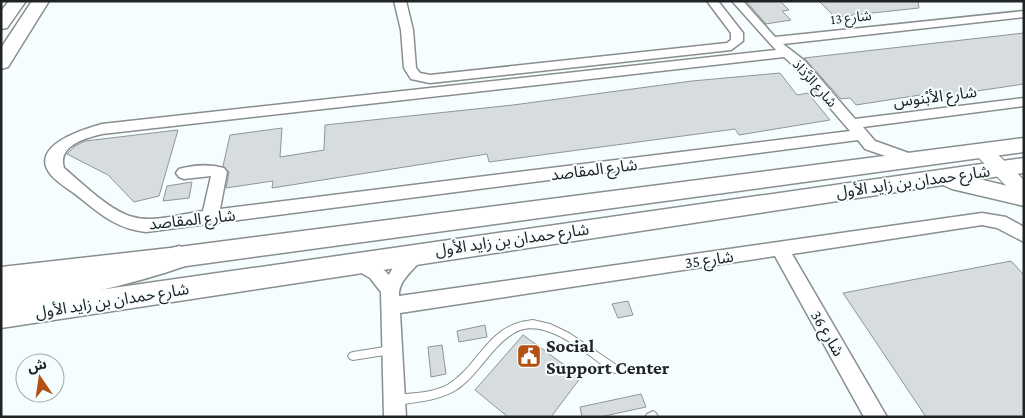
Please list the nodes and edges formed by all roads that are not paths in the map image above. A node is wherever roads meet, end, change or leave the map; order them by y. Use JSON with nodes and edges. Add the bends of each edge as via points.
{"nodes":[{"id":1,"x":18,"y":1,"type":"edge"},
{"id":2,"x":41,"y":1,"type":"edge"},
{"id":3,"x":400,"y":1,"type":"edge"},
{"id":4,"x":712,"y":1,"type":"edge"},
{"id":5,"x":737,"y":1,"type":"edge"},
{"id":6,"x":1024,"y":14,"type":"edge"},
{"id":7,"x":1,"y":24,"type":"edge"},
{"id":8,"x":772,"y":41,"type":"junction"},
{"id":9,"x":786,"y":53,"type":"junction"},
{"id":10,"x":1,"y":64,"type":"edge"},
{"id":11,"x":1024,"y":102,"type":"edge"},
{"id":12,"x":863,"y":142,"type":"junction"},
{"id":13,"x":1010,"y":159,"type":"edge"},
{"id":14,"x":184,"y":173,"type":"dead end"},
{"id":15,"x":936,"y":178,"type":"junction"},
{"id":16,"x":1024,"y":192,"type":"edge"},
{"id":17,"x":1024,"y":198,"type":"edge"},
{"id":18,"x":210,"y":218,"type":"junction"},
{"id":19,"x":1024,"y":234,"type":"edge"},
{"id":20,"x":779,"y":248,"type":"junction"},
{"id":21,"x":416,"y":254,"type":"junction"},
{"id":22,"x":179,"y":258,"type":"junction"},
{"id":23,"x":357,"y":262,"type":"junction"},
{"id":24,"x":1,"y":278,"type":"edge"},
{"id":25,"x":1,"y":297,"type":"edge"},
{"id":26,"x":390,"y":298,"type":"junction"},
{"id":27,"x":1,"y":316,"type":"edge"},
{"id":28,"x":392,"y":350,"type":"junction"},
{"id":29,"x":353,"y":356,"type":"dead end"},
{"id":30,"x":615,"y":369,"type":"dead end"},
{"id":31,"x":395,"y":408,"type":"edge"},
{"id":32,"x":876,"y":417,"type":"edge"}],
"edges":[{"from":1,"to":7,"type":"main road"},
{"from":2,"to":10,"type":"main road"},
{"from":3,"to":4,"type":"street","via":[[407,30],[410,68],[416,76],[430,79],[731,46],[737,41],[737,33]]},
{"from":5,"to":8,"type":"street","name":"شارع الرَّذاذ"},
{"from":6,"to":8,"type":"street","name":"شارع 13"},
{"from":8,"to":9,"type":"street","name":"شارع الرَّذاذ"},
{"from":9,"to":12,"type":"street","name":"شارع الرَّذاذ","via":[[800,64]]},
{"from":9,"to":18,"type":"street","name":"شارع المقاصد","via":[[102,129],[67,142],[54,157],[57,171],[122,221],[146,225]]},
{"from":11,"to":12,"type":"street","name":"شارع الأبْنوس"},
{"from":12,"to":13,"type":"main road","name":"شارع حمدان بن زايد الأول","via":[[912,160]]},
{"from":12,"to":18,"type":"street","name":"شارع المقاصد"},
{"from":12,"to":22,"type":"main road","name":"شارع حمدان بن زايد الأول"},
{"from":13,"to":15,"type":"main road","name":"شارع حمدان بن زايد الأول"},
{"from":13,"to":16,"type":"street"},
{"from":14,"to":18,"type":"street","via":[[219,172]]},
{"from":15,"to":17,"type":"main road"},
{"from":15,"to":21,"type":"main road","name":"شارع حمدان بن زايد الأول"},
{"from":19,"to":20,"type":"street","name":"شارع 35","via":[[1000,222],[982,218]]},
{"from":20,"to":26,"type":"street","name":"شارع 35"},
{"from":20,"to":32,"type":"street","name":"شارع 36"},
{"from":21,"to":23,"type":"main road","name":"شارع حمدان بن زايد الأول"},
{"from":21,"to":26,"type":"street","via":[[401,270]]},
{"from":22,"to":24,"type":"main road","name":"شارع حمدان بن زايد الأول"},
{"from":22,"to":25,"type":"main road","via":[[109,279]]},
{"from":23,"to":26,"type":"street","via":[[376,273]]},
{"from":23,"to":27,"type":"main road","name":"شارع حمدان بن زايد الأول"},
{"from":26,"to":28,"type":"street"},
{"from":28,"to":29,"type":"lane"},
{"from":28,"to":31,"type":"street"},
{"from":30,"to":31,"type":"lane","via":[[552,328],[530,324],[502,336],[461,380],[448,389]]}]}
